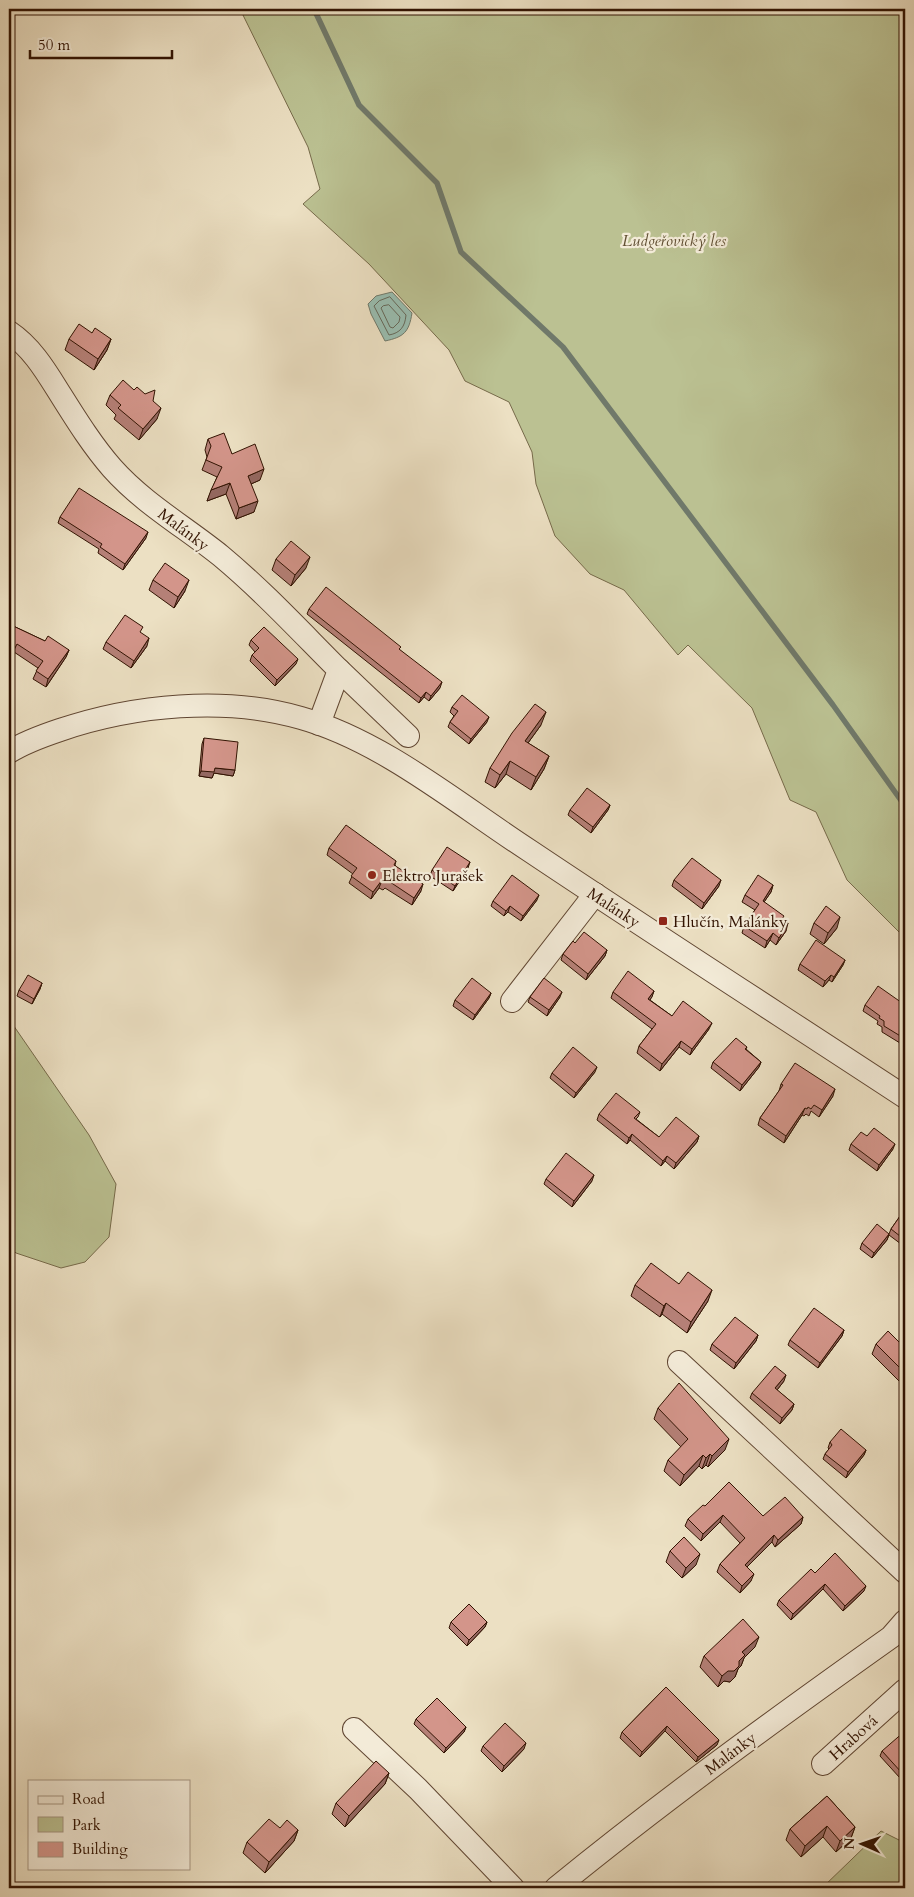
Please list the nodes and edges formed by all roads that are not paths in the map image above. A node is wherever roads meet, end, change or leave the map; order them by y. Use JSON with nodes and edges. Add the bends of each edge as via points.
{"nodes":[{"id":1,"x":9,"y":332,"type":"edge"},
{"id":2,"x":339,"y":670,"type":"junction"},
{"id":3,"x":319,"y":724,"type":"junction"},
{"id":4,"x":408,"y":736,"type":"dead end"},
{"id":5,"x":9,"y":752,"type":"edge"},
{"id":6,"x":595,"y":894,"type":"junction"},
{"id":7,"x":512,"y":1001,"type":"dead end"},
{"id":8,"x":905,"y":1097,"type":"edge"},
{"id":9,"x":679,"y":1362,"type":"dead end"},
{"id":10,"x":905,"y":1572,"type":"edge"},
{"id":11,"x":905,"y":1621,"type":"edge"},
{"id":12,"x":905,"y":1690,"type":"edge"},
{"id":13,"x":354,"y":1729,"type":"dead end"},
{"id":14,"x":823,"y":1764,"type":"dead end"},
{"id":15,"x":513,"y":1888,"type":"edge"},
{"id":16,"x":556,"y":1888,"type":"edge"}],
"edges":[{"from":1,"to":2,"type":"street","name":"Malánky","via":[[22,341],[45,369],[89,438],[130,487],[243,575]]},
{"from":2,"to":3,"type":"street"},
{"from":2,"to":4,"type":"street","name":"Malánky"},
{"from":3,"to":5,"type":"street","name":"Malánky","via":[[284,714],[217,705],[161,708],[90,720],[31,740]]},
{"from":3,"to":6,"type":"street","name":"Malánky","via":[[382,754],[434,786]]},
{"from":6,"to":7,"type":"street"},
{"from":6,"to":8,"type":"street","name":"Malánky"},
{"from":9,"to":10,"type":"street"},
{"from":11,"to":16,"type":"street","name":"Malánky","via":[[891,1637],[627,1830]]},
{"from":12,"to":14,"type":"street","name":"Hrabová"},
{"from":13,"to":15,"type":"street","via":[[418,1788]]}]}
